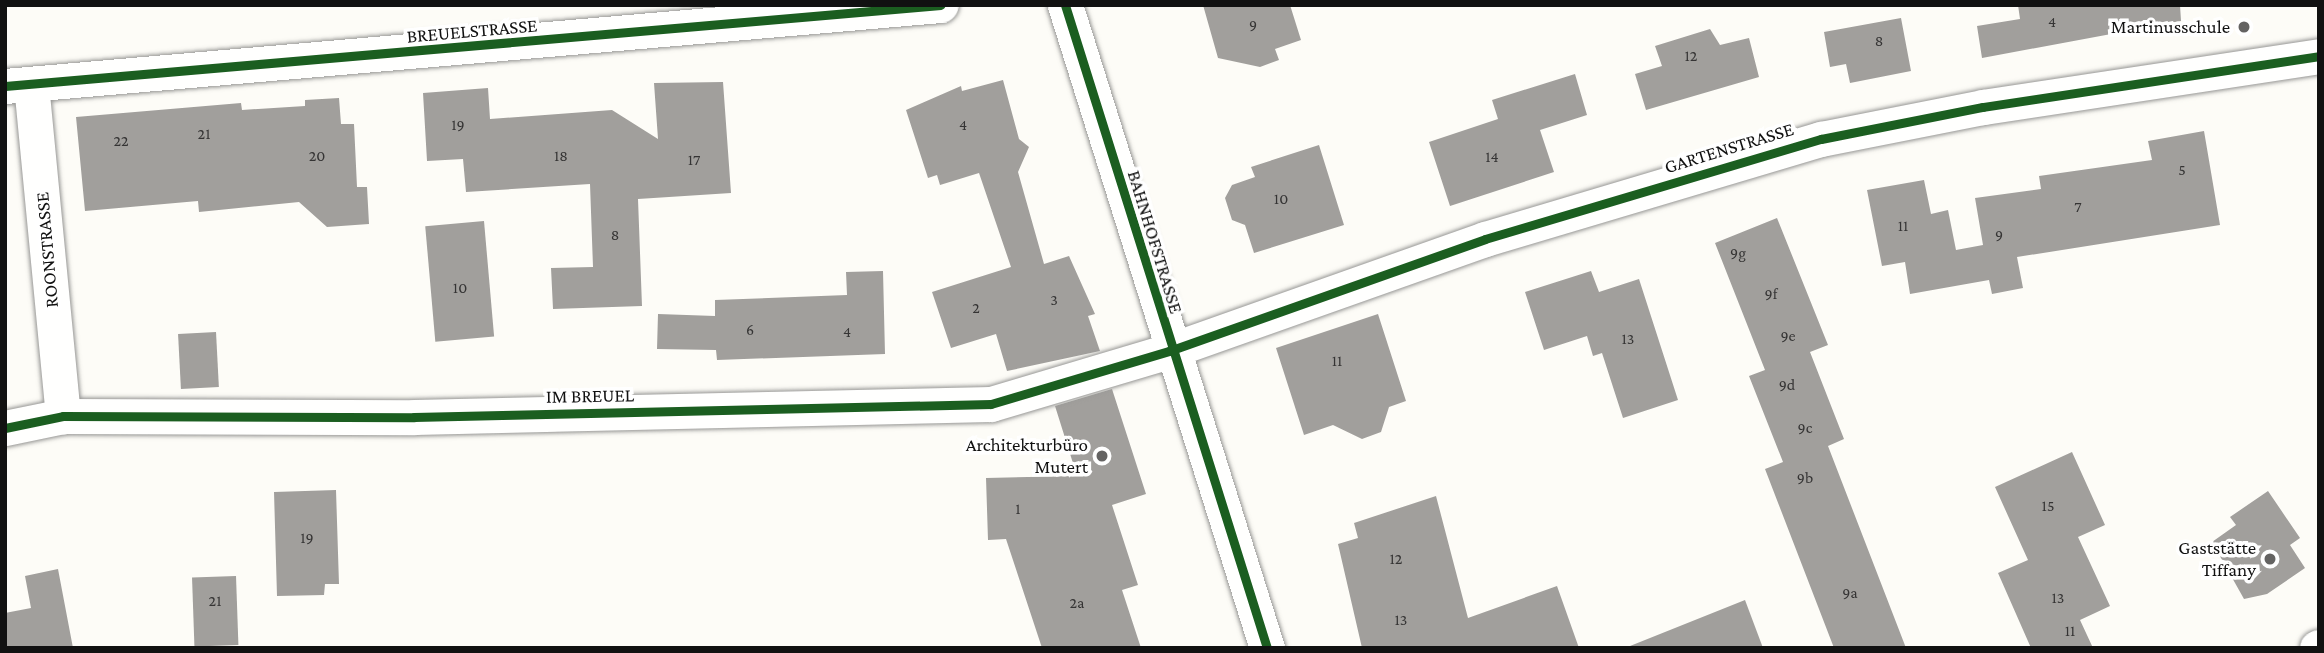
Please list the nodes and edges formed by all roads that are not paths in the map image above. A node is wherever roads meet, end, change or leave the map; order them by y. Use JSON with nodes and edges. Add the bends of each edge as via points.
{"nodes":[{"id":1,"x":941,"y":5,"type":"edge"},
{"id":2,"x":1065,"y":5,"type":"edge"},
{"id":3,"x":2319,"y":56,"type":"edge"},
{"id":4,"x":18,"y":85,"type":"edge"},
{"id":5,"x":1169,"y":351,"type":"junction"},
{"id":6,"x":63,"y":416,"type":"junction"},
{"id":7,"x":5,"y":428,"type":"edge"},
{"id":8,"x":1267,"y":648,"type":"edge"}],
"edges":[{"from":1,"to":4,"type":"street","name":"BREUELSTRASSE"},
{"from":2,"to":5,"type":"street","name":"BAHNHOFSTRASSE"},
{"from":3,"to":5,"type":"street","name":"GARTENSTRASSE","via":[[1983,107],[1821,139],[1485,239]]},
{"from":4,"to":6,"type":"street","name":"ROONSTRASSE"},
{"from":5,"to":6,"type":"street","name":"IM BREUEL","via":[[991,404],[414,417]]},
{"from":5,"to":8,"type":"street","name":"BAHNHOFSTRASSE"},
{"from":6,"to":7,"type":"street","name":"IM BREUEL"}]}
